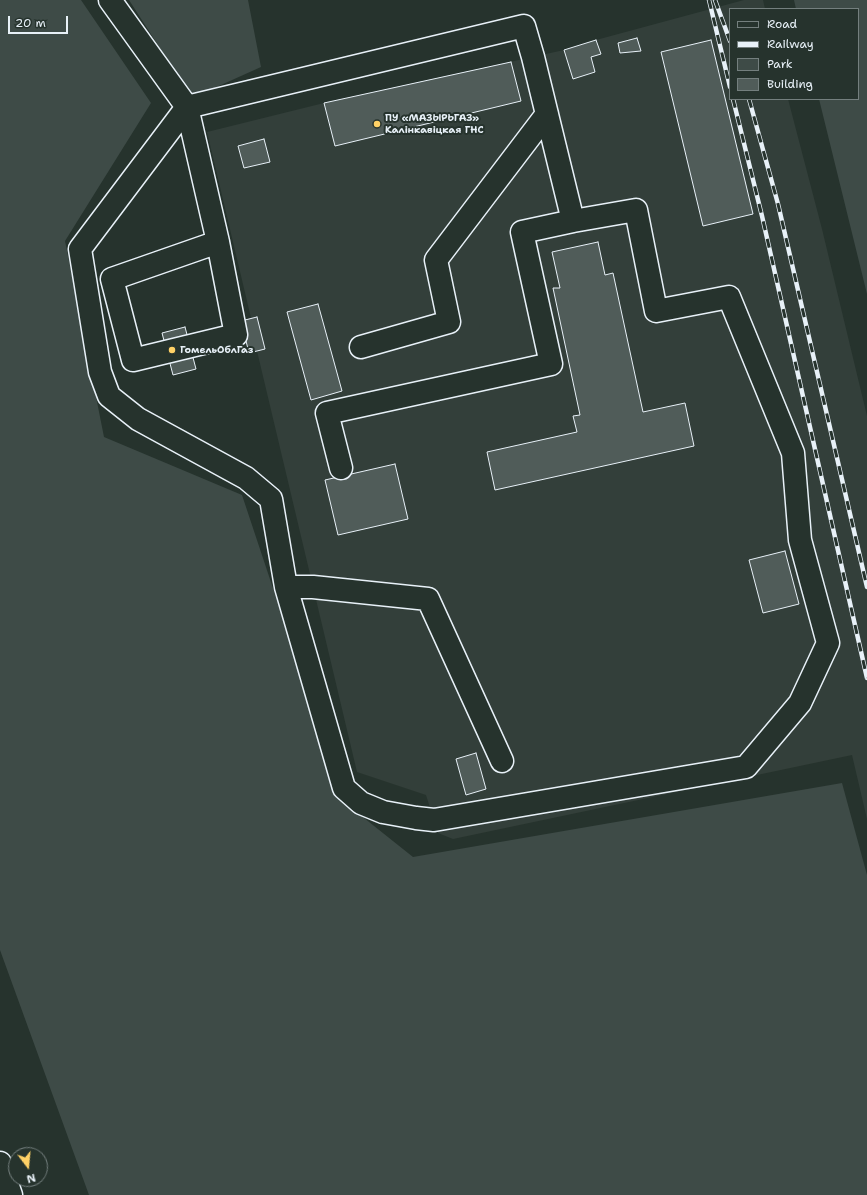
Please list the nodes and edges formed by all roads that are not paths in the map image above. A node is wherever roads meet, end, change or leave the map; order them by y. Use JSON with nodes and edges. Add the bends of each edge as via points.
{"nodes":[{"id":1,"x":110,"y":0,"type":"edge"},
{"id":2,"x":187,"y":107,"type":"junction"},
{"id":3,"x":547,"y":114,"type":"junction"},
{"id":4,"x":573,"y":221,"type":"junction"},
{"id":5,"x":218,"y":242,"type":"junction"},
{"id":6,"x":361,"y":347,"type":"dead end"},
{"id":7,"x":341,"y":468,"type":"dead end"},
{"id":8,"x":286,"y":587,"type":"junction"},
{"id":9,"x":502,"y":761,"type":"dead end"},
{"id":10,"x":0,"y":1163,"type":"edge"},
{"id":11,"x":11,"y":1195,"type":"edge"}],
"edges":[{"from":1,"to":2,"type":"main road"},
{"from":2,"to":3,"type":"main road","via":[[524,26]]},
{"from":2,"to":5,"type":"main road"},
{"from":2,"to":8,"type":"main road","via":[[80,249],[100,372],[109,396],[138,419],[246,478],[271,499]]},
{"from":3,"to":4,"type":"main road"},
{"from":3,"to":6,"type":"main road","via":[[436,260],[449,322]]},
{"from":4,"to":7,"type":"main road","via":[[522,232],[551,364],[328,412]]},
{"from":4,"to":8,"type":"main road","via":[[636,210],[656,311],[730,296],[793,453],[800,540],[828,643],[800,703],[746,767],[434,820],[383,812],[361,803],[344,788]]},
{"from":5,"to":5,"type":"main road","via":[[112,279],[133,360],[236,335]]},
{"from":8,"to":9,"type":"main road","via":[[313,587],[428,599]]},
{"from":10,"to":11,"type":"main road"}]}
